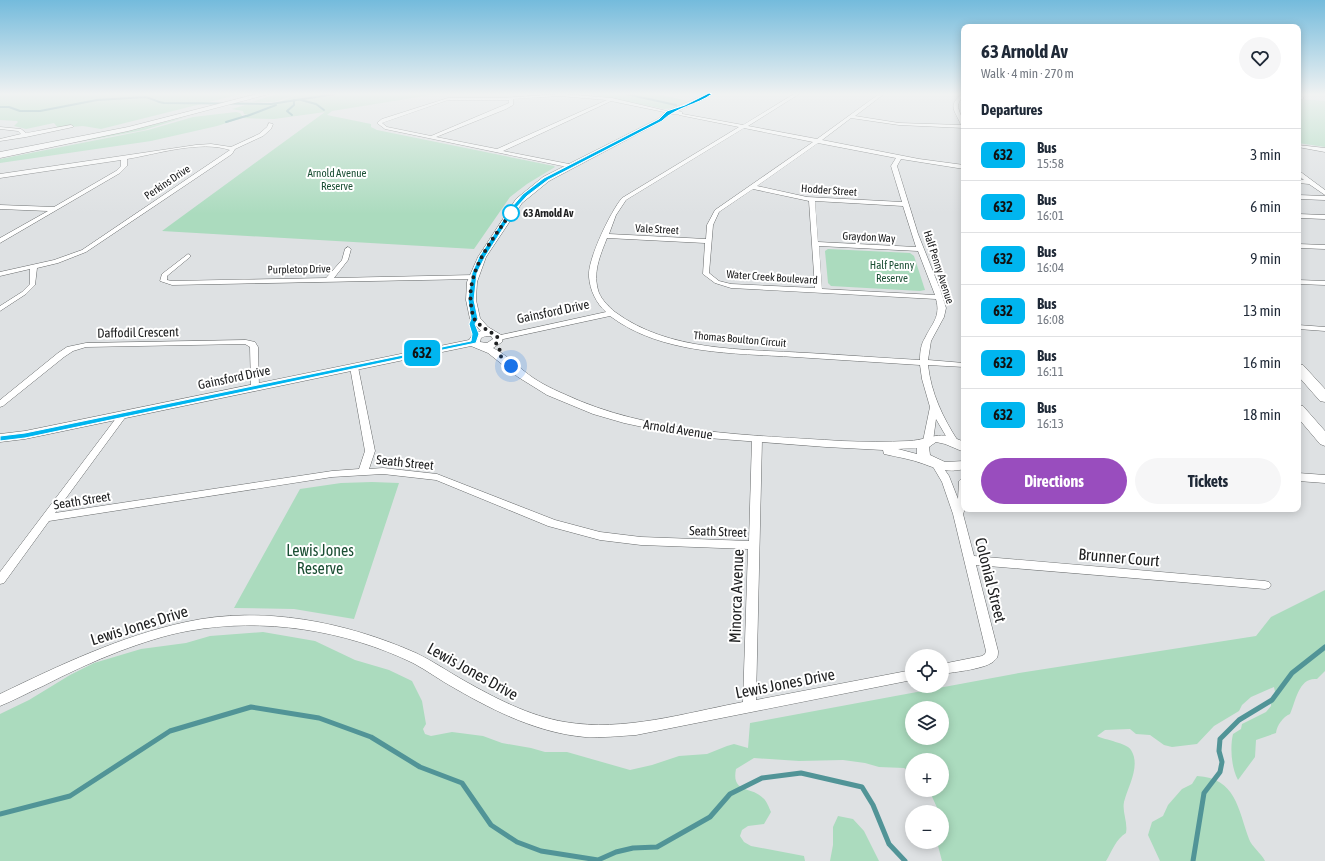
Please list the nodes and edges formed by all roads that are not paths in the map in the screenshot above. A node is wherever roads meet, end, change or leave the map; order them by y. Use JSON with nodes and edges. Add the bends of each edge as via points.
{"nodes":[{"id":1,"x":34,"y":134,"type":"edge"},
{"id":2,"x":88,"y":134,"type":"edge"},
{"id":3,"x":109,"y":134,"type":"edge"},
{"id":4,"x":261,"y":134,"type":"edge"},
{"id":5,"x":417,"y":134,"type":"edge"},
{"id":6,"x":439,"y":134,"type":"edge"},
{"id":7,"x":535,"y":134,"type":"edge"},
{"id":8,"x":633,"y":134,"type":"edge"},
{"id":9,"x":730,"y":134,"type":"edge"},
{"id":10,"x":778,"y":134,"type":"edge"},
{"id":11,"x":828,"y":134,"type":"edge"},
{"id":12,"x":26,"y":136,"type":"joint"},
{"id":13,"x":432,"y":137,"type":"junction"},
{"id":14,"x":0,"y":140,"type":"edge"},
{"id":15,"x":817,"y":142,"type":"junction"},
{"id":16,"x":1301,"y":146,"type":"edge"},
{"id":17,"x":232,"y":148,"type":"junction"},
{"id":18,"x":1325,"y":150,"type":"edge"},
{"id":19,"x":498,"y":151,"type":"junction"},
{"id":20,"x":0,"y":152,"type":"edge"},
{"id":21,"x":0,"y":155,"type":"edge"},
{"id":22,"x":124,"y":158,"type":"junction"},
{"id":23,"x":899,"y":158,"type":"junction"},
{"id":24,"x":572,"y":166,"type":"junction"},
{"id":25,"x":961,"y":167,"type":"edge"},
{"id":26,"x":1301,"y":174,"type":"edge"},
{"id":27,"x":0,"y":176,"type":"edge"},
{"id":28,"x":1301,"y":181,"type":"edge"},
{"id":29,"x":1310,"y":182,"type":"junction"},
{"id":30,"x":752,"y":187,"type":"junction"},
{"id":31,"x":1325,"y":193,"type":"edge"},
{"id":32,"x":1301,"y":197,"type":"edge"},
{"id":33,"x":1325,"y":198,"type":"edge"},
{"id":34,"x":812,"y":200,"type":"junction"},
{"id":35,"x":906,"y":204,"type":"junction"},
{"id":36,"x":0,"y":207,"type":"edge"},
{"id":37,"x":54,"y":209,"type":"junction"},
{"id":38,"x":1301,"y":216,"type":"edge"},
{"id":39,"x":1325,"y":217,"type":"edge"},
{"id":40,"x":605,"y":236,"type":"junction"},
{"id":41,"x":0,"y":241,"type":"edge"},
{"id":42,"x":709,"y":241,"type":"junction"},
{"id":43,"x":815,"y":244,"type":"junction"},
{"id":44,"x":1301,"y":246,"type":"edge"},
{"id":45,"x":1325,"y":247,"type":"edge"},
{"id":46,"x":348,"y":249,"type":"dead end"},
{"id":47,"x":921,"y":249,"type":"junction"},
{"id":48,"x":188,"y":256,"type":"dead end"},
{"id":49,"x":34,"y":267,"type":"junction"},
{"id":50,"x":0,"y":274,"type":"edge"},
{"id":51,"x":474,"y":277,"type":"junction"},
{"id":52,"x":328,"y":280,"type":"junction"},
{"id":53,"x":1301,"y":282,"type":"edge"},
{"id":54,"x":1325,"y":283,"type":"edge"},
{"id":55,"x":819,"y":291,"type":"junction"},
{"id":56,"x":938,"y":297,"type":"junction"},
{"id":57,"x":0,"y":309,"type":"edge"},
{"id":58,"x":612,"y":313,"type":"junction"},
{"id":59,"x":475,"y":319,"type":"junction"},
{"id":60,"x":1301,"y":327,"type":"edge"},
{"id":61,"x":1325,"y":329,"type":"edge"},
{"id":62,"x":495,"y":338,"type":"junction"},
{"id":63,"x":476,"y":342,"type":"junction"},
{"id":64,"x":501,"y":357,"type":"junction"},
{"id":65,"x":924,"y":362,"type":"junction"},
{"id":66,"x":961,"y":365,"type":"edge"},
{"id":67,"x":354,"y":367,"type":"junction"},
{"id":68,"x":1301,"y":371,"type":"edge"},
{"id":69,"x":255,"y":388,"type":"junction"},
{"id":70,"x":1325,"y":398,"type":"edge"},
{"id":71,"x":0,"y":404,"type":"edge"},
{"id":72,"x":934,"y":408,"type":"junction"},
{"id":73,"x":1301,"y":413,"type":"edge"},
{"id":74,"x":123,"y":415,"type":"junction"},
{"id":75,"x":0,"y":438,"type":"edge"},
{"id":76,"x":757,"y":439,"type":"junction"},
{"id":77,"x":1325,"y":441,"type":"edge"},
{"id":78,"x":927,"y":442,"type":"junction"},
{"id":79,"x":960,"y":444,"type":"edge"},
{"id":80,"x":871,"y":447,"type":"junction"},
{"id":81,"x":934,"y":463,"type":"junction"},
{"id":82,"x":961,"y":466,"type":"edge"},
{"id":83,"x":364,"y":471,"type":"junction"},
{"id":84,"x":1301,"y":477,"type":"edge"},
{"id":85,"x":1325,"y":479,"type":"edge"},
{"id":86,"x":961,"y":505,"type":"edge"},
{"id":87,"x":958,"y":514,"type":"junction"},
{"id":88,"x":47,"y":518,"type":"junction"},
{"id":89,"x":754,"y":545,"type":"junction"},
{"id":90,"x":970,"y":560,"type":"junction"},
{"id":91,"x":0,"y":580,"type":"edge"},
{"id":92,"x":1265,"y":585,"type":"dead end"},
{"id":93,"x":949,"y":668,"type":"edge"},
{"id":94,"x":905,"y":676,"type":"edge"},
{"id":95,"x":0,"y":700,"type":"edge"},
{"id":96,"x":748,"y":707,"type":"junction"}],
"edges":[{"from":1,"to":12,"type":"street"},
{"from":2,"to":20,"type":"main road"},
{"from":3,"to":21,"type":"main road"},
{"from":4,"to":17,"type":"street","via":[[246,144]]},
{"from":5,"to":13,"type":"street"},
{"from":6,"to":13,"type":"street"},
{"from":7,"to":19,"type":"street"},
{"from":8,"to":24,"type":"street"},
{"from":9,"to":40,"type":"street","name":"Thomas Boulton Circuit","via":[[628,196],[617,208]]},
{"from":10,"to":15,"type":"street"},
{"from":11,"to":15,"type":"street","name":"Water Creek Boulevard"},
{"from":12,"to":14,"type":"street"},
{"from":13,"to":19,"type":"street"},
{"from":15,"to":23,"type":"street"},
{"from":15,"to":30,"type":"street","name":"Water Creek Boulevard"},
{"from":16,"to":18,"type":"street"},
{"from":17,"to":22,"type":"street","name":"Perkins Drive","via":[[191,146]]},
{"from":17,"to":49,"type":"street","name":"Perkins Drive","via":[[230,153],[89,248],[65,259]]},
{"from":19,"to":24,"type":"street"},
{"from":22,"to":27,"type":"street","name":"Perkins Drive"},
{"from":22,"to":37,"type":"street","via":[[124,166],[118,172]]},
{"from":23,"to":25,"type":"street"},
{"from":23,"to":35,"type":"street","name":"Half Penny Avenue","via":[[894,166]]},
{"from":24,"to":51,"type":"street","via":[[538,184],[519,201],[482,257]]},
{"from":26,"to":29,"type":"street"},
{"from":28,"to":29,"type":"street"},
{"from":29,"to":31,"type":"street"},
{"from":30,"to":34,"type":"street","name":"Hodder Street"},
{"from":30,"to":42,"type":"street","name":"Water Creek Boulevard","via":[[715,214],[711,221]]},
{"from":32,"to":33,"type":"street"},
{"from":34,"to":35,"type":"street","name":"Hodder Street"},
{"from":34,"to":43,"type":"street"},
{"from":35,"to":47,"type":"street","name":"Half Penny Avenue"},
{"from":36,"to":37,"type":"street"},
{"from":37,"to":41,"type":"street"},
{"from":38,"to":39,"type":"street"},
{"from":40,"to":42,"type":"street","name":"Vale Street"},
{"from":40,"to":58,"type":"street","name":"Thomas Boulton Circuit","via":[[592,270],[592,283],[597,296]]},
{"from":42,"to":55,"type":"street","name":"Water Creek Boulevard","via":[[706,274],[716,282],[732,286]]},
{"from":43,"to":47,"type":"street","name":"Graydon Way"},
{"from":43,"to":55,"type":"street"},
{"from":44,"to":45,"type":"street"},
{"from":46,"to":52,"type":"street","via":[[345,260]]},
{"from":47,"to":56,"type":"street","name":"Half Penny Avenue"},
{"from":48,"to":52,"type":"street","name":"Purpletop Drive","via":[[164,275],[163,281],[172,283]]},
{"from":49,"to":50,"type":"street","name":"Perkins Drive"},
{"from":49,"to":57,"type":"street","via":[[33,284]]},
{"from":51,"to":52,"type":"street","name":"Purpletop Drive"},
{"from":51,"to":59,"type":"street","via":[[471,300]]},
{"from":53,"to":54,"type":"street"},
{"from":55,"to":56,"type":"street","name":"Water Creek Boulevard"},
{"from":56,"to":65,"type":"street","name":"Half Penny Avenue","via":[[942,307],[941,315],[926,342]]},
{"from":58,"to":62,"type":"street","name":"Gainsford Drive"},
{"from":58,"to":65,"type":"street","name":"Thomas Boulton Circuit","via":[[653,335],[699,347]]},
{"from":59,"to":62,"type":"street","name":"Arnold Avenue"},
{"from":59,"to":63,"type":"street","via":[[472,324]]},
{"from":60,"to":61,"type":"street"},
{"from":62,"to":63,"type":"street","name":"Gainsford Drive","via":[[488,346]]},
{"from":62,"to":64,"type":"street","name":"Arnold Avenue"},
{"from":63,"to":64,"type":"street","name":"Arnold Avenue"},
{"from":63,"to":67,"type":"street","name":"Gainsford Drive"},
{"from":64,"to":76,"type":"street","name":"Arnold Avenue","via":[[523,376],[552,393],[608,415],[679,431]]},
{"from":65,"to":66,"type":"street","name":"Thomas Boulton Circuit"},
{"from":65,"to":72,"type":"street","name":"Half Penny Avenue"},
{"from":67,"to":69,"type":"street","name":"Gainsford Drive"},
{"from":67,"to":83,"type":"street","via":[[370,451]]},
{"from":68,"to":70,"type":"main road"},
{"from":69,"to":71,"type":"street","name":"Daffodil Crescent","via":[[254,347],[250,343],[242,341],[86,345],[61,354]]},
{"from":69,"to":74,"type":"street","name":"Gainsford Drive"},
{"from":72,"to":78,"type":"street","name":"Half Penny Avenue"},
{"from":72,"to":79,"type":"street","name":"Half Penny Avenue"},
{"from":73,"to":77,"type":"main road"},
{"from":74,"to":75,"type":"street","name":"Gainsford Drive"},
{"from":74,"to":88,"type":"street"},
{"from":76,"to":80,"type":"street","name":"Arnold Avenue"},
{"from":76,"to":89,"type":"street","name":"Minorca Avenue"},
{"from":78,"to":79,"type":"street","name":"Arnold Avenue","via":[[938,438]]},
{"from":78,"to":80,"type":"street","name":"Arnold Avenue"},
{"from":78,"to":81,"type":"street","via":[[922,451]]},
{"from":80,"to":81,"type":"street","name":"Arnold Avenue"},
{"from":81,"to":82,"type":"street","name":"Arnold Avenue","via":[[954,468]]},
{"from":81,"to":87,"type":"street","name":"Colonial Street","via":[[946,478]]},
{"from":83,"to":88,"type":"street","name":"Seath Street"},
{"from":83,"to":89,"type":"street","name":"Seath Street","via":[[436,477],[552,523],[600,536],[641,541]]},
{"from":84,"to":85,"type":"street"},
{"from":86,"to":87,"type":"street","name":"Colonial Street"},
{"from":87,"to":90,"type":"street","name":"Colonial Street"},
{"from":88,"to":91,"type":"street"},
{"from":89,"to":96,"type":"street","name":"Minorca Avenue"},
{"from":90,"to":92,"type":"street","name":"Brunner Court"},
{"from":90,"to":93,"type":"street","name":"Colonial Street","via":[[992,654],[984,661]]},
{"from":94,"to":96,"type":"street","name":"Lewis Jones Drive"},
{"from":95,"to":96,"type":"street","name":"Lewis Jones Drive","via":[[96,655],[169,632],[205,624],[255,622],[312,626],[365,638],[416,659],[511,712],[572,731],[614,732]]}]}
